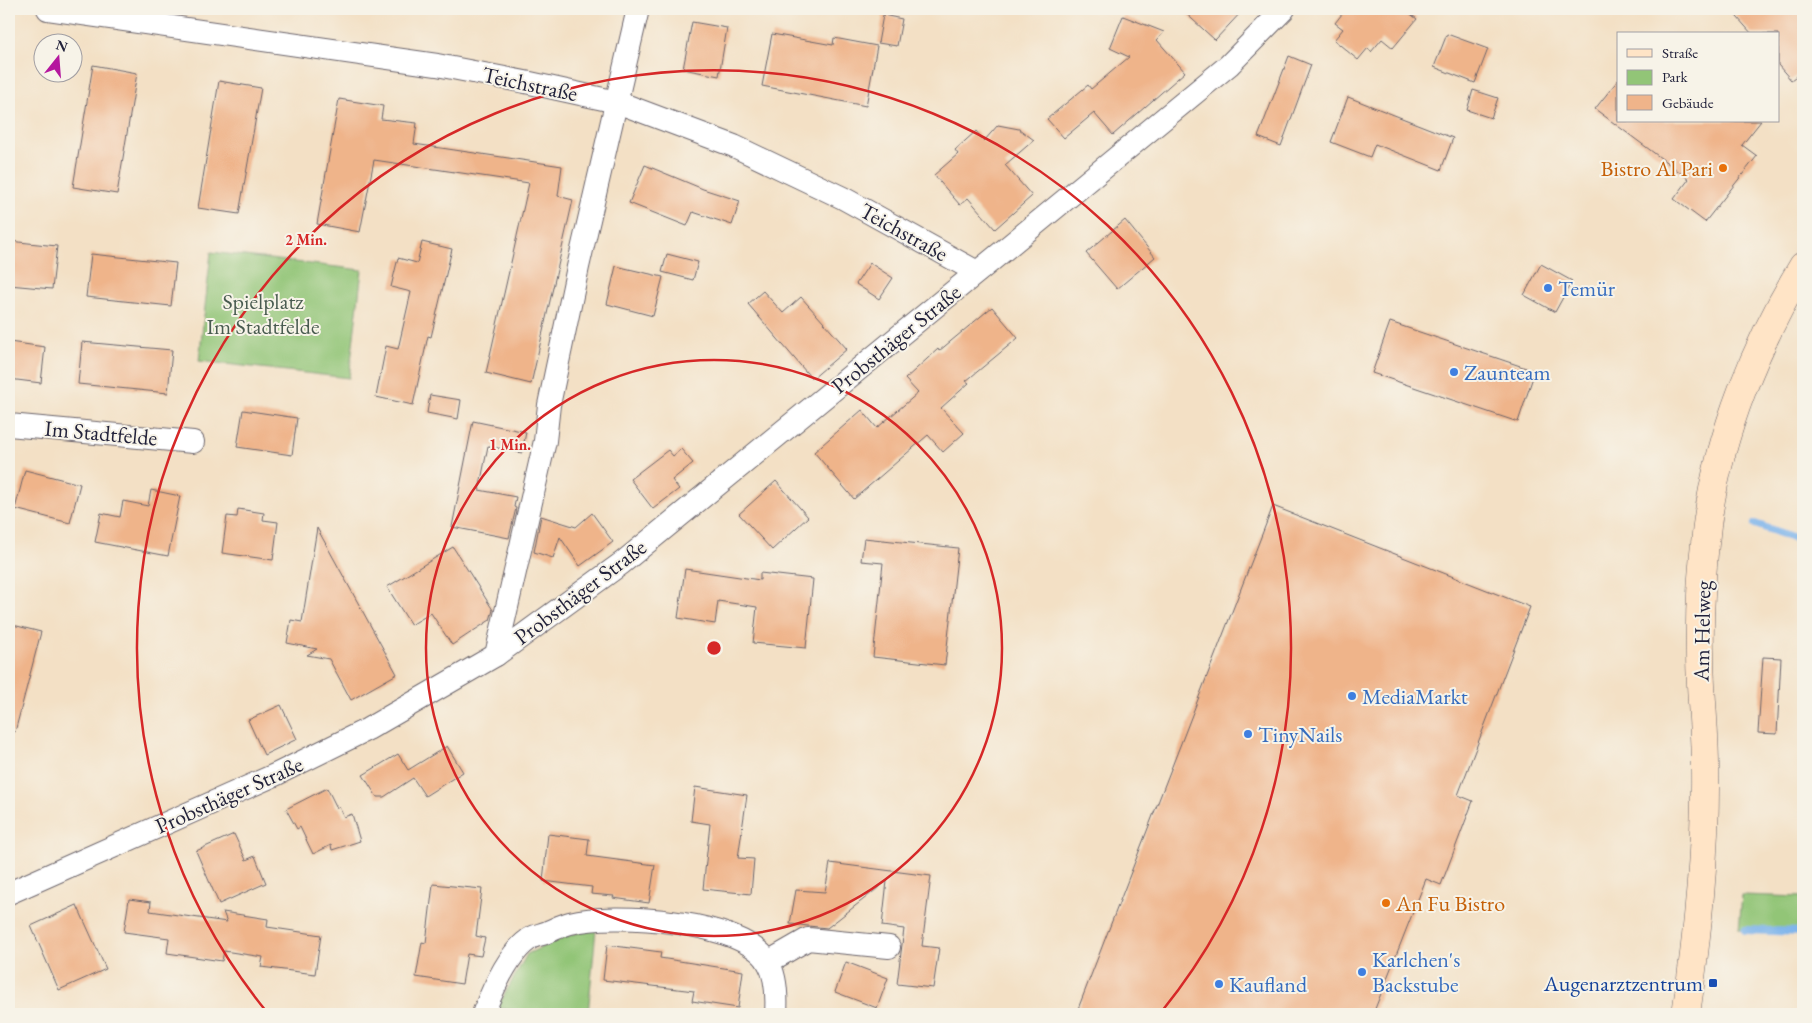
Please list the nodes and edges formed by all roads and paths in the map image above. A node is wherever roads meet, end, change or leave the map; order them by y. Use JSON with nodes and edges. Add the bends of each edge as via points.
{"nodes":[{"id":1,"x":48,"y":9,"type":"edge"},
{"id":2,"x":638,"y":9,"type":"edge"},
{"id":3,"x":1284,"y":9,"type":"edge"},
{"id":4,"x":616,"y":102,"type":"junction"},
{"id":5,"x":1803,"y":266,"type":"edge"},
{"id":6,"x":976,"y":272,"type":"junction"},
{"id":7,"x":9,"y":425,"type":"edge"},
{"id":8,"x":193,"y":442,"type":"dead end"},
{"id":9,"x":496,"y":655,"type":"junction"},
{"id":10,"x":9,"y":893,"type":"edge"},
{"id":11,"x":889,"y":948,"type":"dead end"},
{"id":12,"x":768,"y":962,"type":"junction"},
{"id":13,"x":483,"y":1014,"type":"edge"},
{"id":14,"x":776,"y":1014,"type":"edge"},
{"id":15,"x":1686,"y":1014,"type":"edge"}],
"edges":[{"from":1,"to":4,"type":"street","name":"Teichstraße","via":[[437,65]]},
{"from":2,"to":4,"type":"street","name":"Probsthäger Straße"},
{"from":3,"to":6,"type":"street","name":"Probsthäger Straße","via":[[1229,65]]},
{"from":4,"to":6,"type":"street","name":"Teichstraße","via":[[734,146],[843,198]]},
{"from":4,"to":9,"type":"street","name":"Probsthäger Straße","via":[[549,405],[545,441]]},
{"from":5,"to":15,"type":"main road","name":"Am Helweg","via":[[1782,301],[1743,390],[1728,433],[1707,524],[1700,652],[1705,768],[1703,856],[1697,940]]},
{"from":6,"to":9,"type":"street","name":"Probsthäger Straße","via":[[622,563]]},
{"from":7,"to":8,"type":"street","name":"Im Stadtfelde"},
{"from":9,"to":10,"type":"street","name":"Probsthäger Straße","via":[[368,729],[277,774]]},
{"from":11,"to":12,"type":"street","via":[[808,939]]},
{"from":12,"to":13,"type":"street","via":[[753,945],[715,930],[664,921],[615,918],[571,923],[529,939],[511,956]]},
{"from":12,"to":14,"type":"street","via":[[774,977]]}]}
